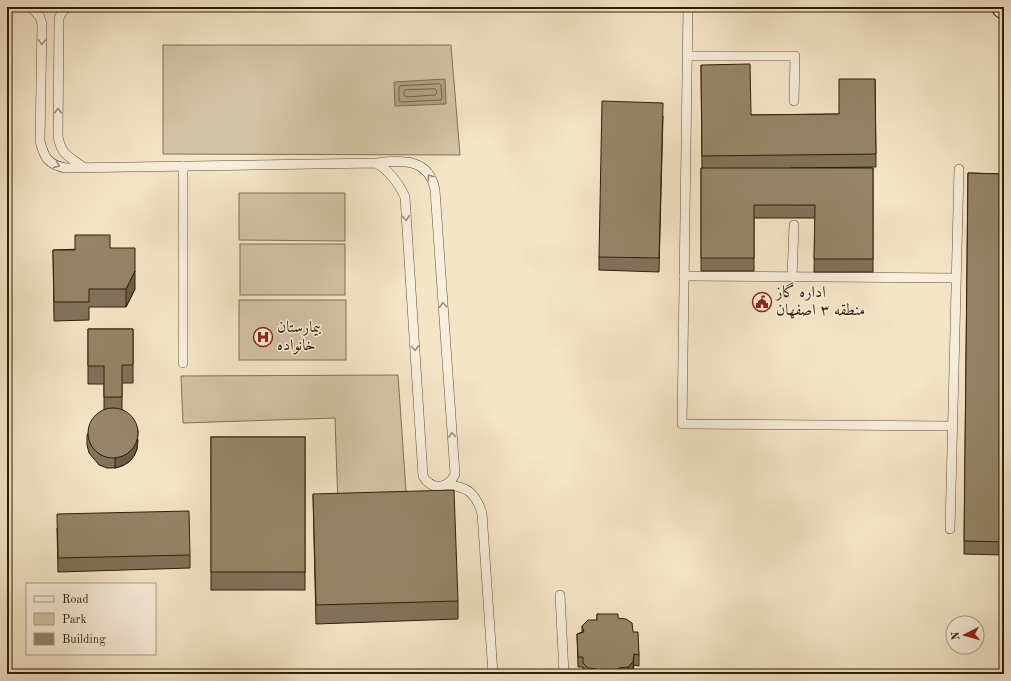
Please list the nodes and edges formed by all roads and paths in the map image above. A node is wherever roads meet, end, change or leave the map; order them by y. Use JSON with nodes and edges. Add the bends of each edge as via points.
{"nodes":[{"id":1,"x":31,"y":7,"type":"edge"},
{"id":2,"x":67,"y":7,"type":"edge"},
{"id":3,"x":688,"y":7,"type":"edge"},
{"id":4,"x":687,"y":56,"type":"junction"},
{"id":5,"x":794,"y":100,"type":"dead end"},
{"id":6,"x":376,"y":163,"type":"junction"},
{"id":7,"x":183,"y":166,"type":"junction"},
{"id":8,"x":83,"y":167,"type":"junction"},
{"id":9,"x":959,"y":169,"type":"dead end"},
{"id":10,"x":794,"y":225,"type":"dead end"},
{"id":11,"x":684,"y":276,"type":"junction"},
{"id":12,"x":792,"y":277,"type":"junction"},
{"id":13,"x":956,"y":278,"type":"junction"},
{"id":14,"x":183,"y":363,"type":"dead end"},
{"id":15,"x":952,"y":426,"type":"junction"},
{"id":16,"x":445,"y":485,"type":"junction"},
{"id":17,"x":950,"y":529,"type":"dead end"},
{"id":18,"x":560,"y":595,"type":"dead end"},
{"id":19,"x":493,"y":674,"type":"edge"},
{"id":20,"x":564,"y":674,"type":"edge"}],
"edges":[{"from":1,"to":8,"type":"lane","one_way":true,"via":[[40,17],[42,24],[42,152],[48,161],[57,167]]},
{"from":8,"to":2,"type":"lane","one_way":true,"via":[[62,151],[58,137],[59,18]]},
{"from":3,"to":4,"type":"lane"},
{"from":4,"to":5,"type":"lane","via":[[795,56]]},
{"from":4,"to":11,"type":"lane"},
{"from":6,"to":7,"type":"lane"},
{"from":6,"to":16,"type":"lane","one_way":true,"via":[[395,179],[405,197],[423,476],[434,486]]},
{"from":16,"to":6,"type":"lane","one_way":true,"via":[[455,474],[434,183],[417,164],[402,161]]},
{"from":7,"to":8,"type":"lane"},
{"from":7,"to":14,"type":"lane"},
{"from":9,"to":13,"type":"lane"},
{"from":10,"to":12,"type":"lane"},
{"from":11,"to":12,"type":"lane"},
{"from":11,"to":15,"type":"lane","via":[[682,424]]},
{"from":12,"to":13,"type":"lane"},
{"from":13,"to":15,"type":"lane"},
{"from":15,"to":17,"type":"lane"},
{"from":16,"to":19,"type":"lane","via":[[457,486],[471,492],[482,513]]},
{"from":18,"to":20,"type":"lane"}]}
